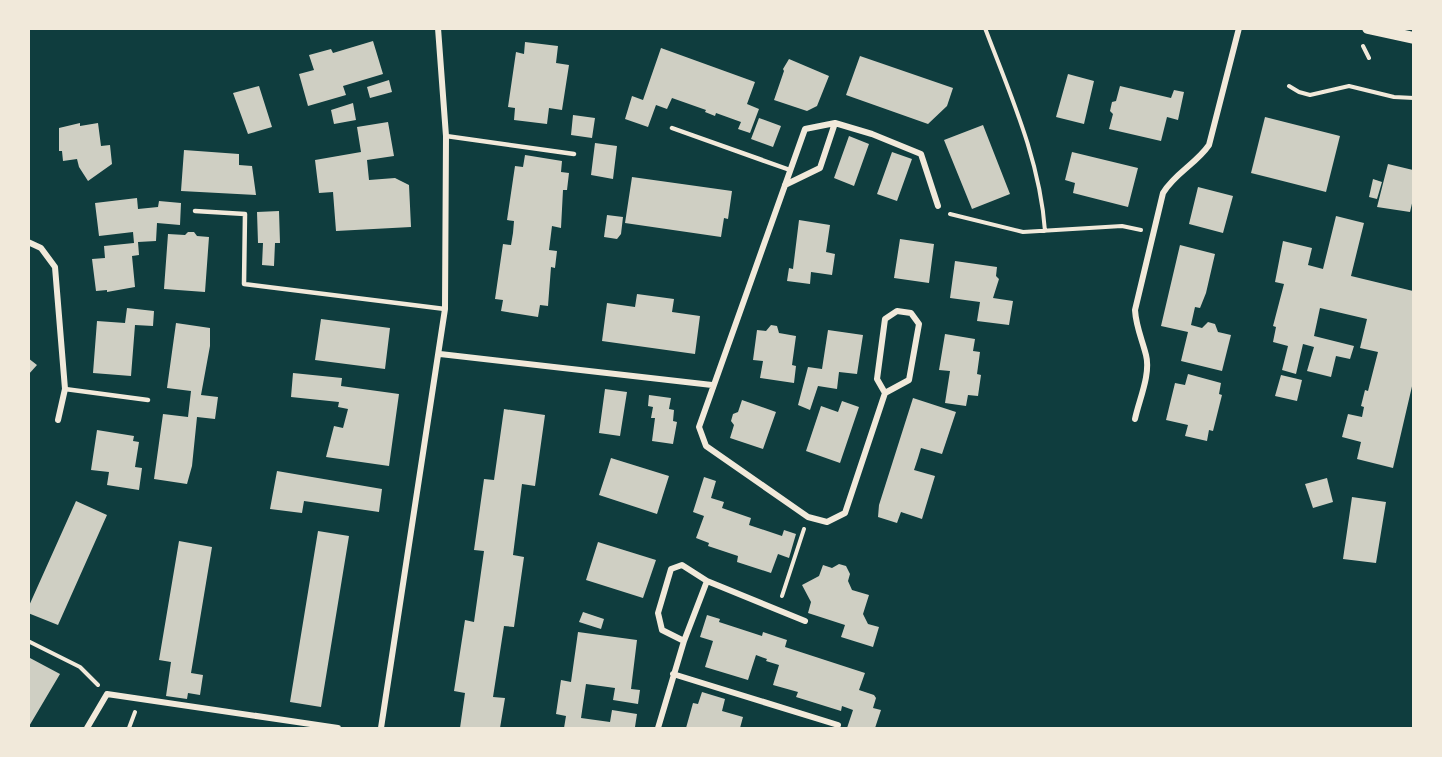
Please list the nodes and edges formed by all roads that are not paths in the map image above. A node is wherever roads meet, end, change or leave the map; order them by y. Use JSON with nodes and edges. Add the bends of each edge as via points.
{"nodes":[{"id":1,"x":438,"y":28,"type":"edge"},
{"id":2,"x":1239,"y":28,"type":"edge"},
{"id":3,"x":1368,"y":28,"type":"edge"},
{"id":4,"x":1413,"y":38,"type":"edge"},
{"id":5,"x":835,"y":123,"type":"junction"},
{"id":6,"x":672,"y":128,"type":"dead end"},
{"id":7,"x":446,"y":136,"type":"junction"},
{"id":8,"x":574,"y":154,"type":"dead end"},
{"id":9,"x":790,"y":170,"type":"junction"},
{"id":10,"x":785,"y":185,"type":"junction"},
{"id":11,"x":938,"y":206,"type":"road end"},
{"id":12,"x":195,"y":212,"type":"dead end"},
{"id":13,"x":28,"y":242,"type":"edge"},
{"id":14,"x":445,"y":309,"type":"junction"},
{"id":15,"x":440,"y":354,"type":"junction"},
{"id":16,"x":712,"y":385,"type":"junction"},
{"id":17,"x":65,"y":389,"type":"junction"},
{"id":18,"x":885,"y":393,"type":"junction"},
{"id":19,"x":148,"y":400,"type":"dead end"},
{"id":20,"x":1135,"y":419,"type":"dead end"},
{"id":21,"x":58,"y":420,"type":"dead end"},
{"id":22,"x":707,"y":581,"type":"junction"},
{"id":23,"x":805,"y":621,"type":"dead end"},
{"id":24,"x":684,"y":640,"type":"junction"},
{"id":25,"x":673,"y":674,"type":"junction"},
{"id":26,"x":838,"y":725,"type":"dead end"},
{"id":27,"x":87,"y":729,"type":"edge"},
{"id":28,"x":338,"y":729,"type":"edge"},
{"id":29,"x":381,"y":729,"type":"edge"},
{"id":30,"x":658,"y":729,"type":"edge"}],
"edges":[{"from":1,"to":7,"type":"street"},
{"from":2,"to":20,"type":"street","via":[[1209,145],[1200,158],[1172,178],[1162,193],[1135,310],[1136,328],[1147,357]]},
{"from":3,"to":4,"type":"main road"},
{"from":5,"to":9,"type":"street","via":[[804,129]]},
{"from":5,"to":10,"type":"street","via":[[820,168]]},
{"from":5,"to":11,"type":"street","via":[[921,154]]},
{"from":6,"to":9,"type":"lane"},
{"from":7,"to":8,"type":"lane"},
{"from":7,"to":14,"type":"street"},
{"from":9,"to":10,"type":"street"},
{"from":10,"to":16,"type":"street"},
{"from":12,"to":14,"type":"lane","via":[[245,214],[244,284]]},
{"from":13,"to":17,"type":"street","via":[[41,248],[55,267]]},
{"from":14,"to":15,"type":"street"},
{"from":15,"to":16,"type":"street"},
{"from":15,"to":29,"type":"street"},
{"from":16,"to":18,"type":"street","via":[[699,427],[706,446],[808,517],[827,522],[845,513]]},
{"from":17,"to":19,"type":"lane"},
{"from":17,"to":21,"type":"street"},
{"from":18,"to":18,"type":"street","via":[[909,380],[919,324],[911,313],[897,311],[885,320],[877,379]]},
{"from":22,"to":23,"type":"street"},
{"from":22,"to":24,"type":"street"},
{"from":22,"to":24,"type":"street","via":[[682,565],[671,569],[658,613],[662,630]]},
{"from":24,"to":25,"type":"street"},
{"from":25,"to":26,"type":"street"},
{"from":25,"to":30,"type":"street"},
{"from":27,"to":28,"type":"street","via":[[106,694]]}]}
